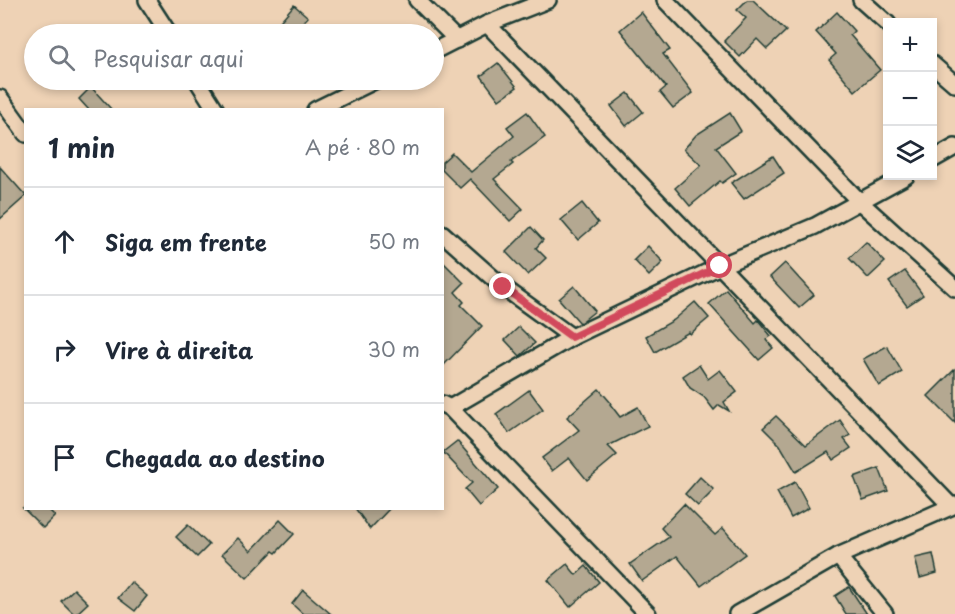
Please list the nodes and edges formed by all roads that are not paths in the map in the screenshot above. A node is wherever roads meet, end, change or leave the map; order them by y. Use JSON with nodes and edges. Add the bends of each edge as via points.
{"nodes":[{"id":1,"x":147,"y":0,"type":"edge"},
{"id":2,"x":417,"y":0,"type":"edge"},
{"id":3,"x":548,"y":0,"type":"edge"},
{"id":4,"x":665,"y":0,"type":"edge"},
{"id":5,"x":861,"y":0,"type":"edge"},
{"id":6,"x":883,"y":20,"type":"edge"},
{"id":7,"x":163,"y":24,"type":"edge"},
{"id":8,"x":441,"y":24,"type":"edge"},
{"id":9,"x":487,"y":24,"type":"junction"},
{"id":10,"x":444,"y":27,"type":"edge"},
{"id":11,"x":457,"y":40,"type":"junction"},
{"id":12,"x":444,"y":46,"type":"edge"},
{"id":13,"x":937,"y":68,"type":"edge"},
{"id":14,"x":955,"y":84,"type":"edge"},
{"id":15,"x":203,"y":90,"type":"edge"},
{"id":16,"x":356,"y":90,"type":"edge"},
{"id":17,"x":0,"y":98,"type":"edge"},
{"id":18,"x":215,"y":108,"type":"edge"},
{"id":19,"x":320,"y":108,"type":"edge"},
{"id":20,"x":24,"y":131,"type":"edge"},
{"id":21,"x":955,"y":147,"type":"edge"},
{"id":22,"x":937,"y":158,"type":"edge"},
{"id":23,"x":899,"y":180,"type":"edge"},
{"id":24,"x":860,"y":202,"type":"junction"},
{"id":25,"x":444,"y":235,"type":"edge"},
{"id":26,"x":720,"y":266,"type":"junction"},
{"id":27,"x":955,"y":288,"type":"edge"},
{"id":28,"x":572,"y":337,"type":"junction"},
{"id":29,"x":446,"y":406,"type":"edge"},
{"id":30,"x":953,"y":506,"type":"edge"},
{"id":31,"x":838,"y":556,"type":"junction"},
{"id":32,"x":648,"y":614,"type":"edge"},
{"id":33,"x":737,"y":614,"type":"edge"},
{"id":34,"x":885,"y":614,"type":"edge"}],
"edges":[{"from":1,"to":7,"type":"street"},
{"from":2,"to":8,"type":"street"},
{"from":3,"to":9,"type":"street"},
{"from":4,"to":24,"type":"street"},
{"from":5,"to":6,"type":"street"},
{"from":9,"to":11,"type":"street"},
{"from":9,"to":26,"type":"street"},
{"from":10,"to":11,"type":"street"},
{"from":11,"to":12,"type":"street"},
{"from":13,"to":14,"type":"street"},
{"from":15,"to":18,"type":"street"},
{"from":16,"to":19,"type":"street"},
{"from":17,"to":20,"type":"street"},
{"from":21,"to":22,"type":"street"},
{"from":23,"to":24,"type":"street"},
{"from":24,"to":26,"type":"street"},
{"from":24,"to":27,"type":"street"},
{"from":25,"to":28,"type":"street","via":[[503,287]]},
{"from":26,"to":28,"type":"street"},
{"from":26,"to":30,"type":"street"},
{"from":28,"to":29,"type":"street"},
{"from":29,"to":32,"type":"street"},
{"from":30,"to":31,"type":"street"},
{"from":31,"to":33,"type":"street"},
{"from":31,"to":34,"type":"street"}]}
